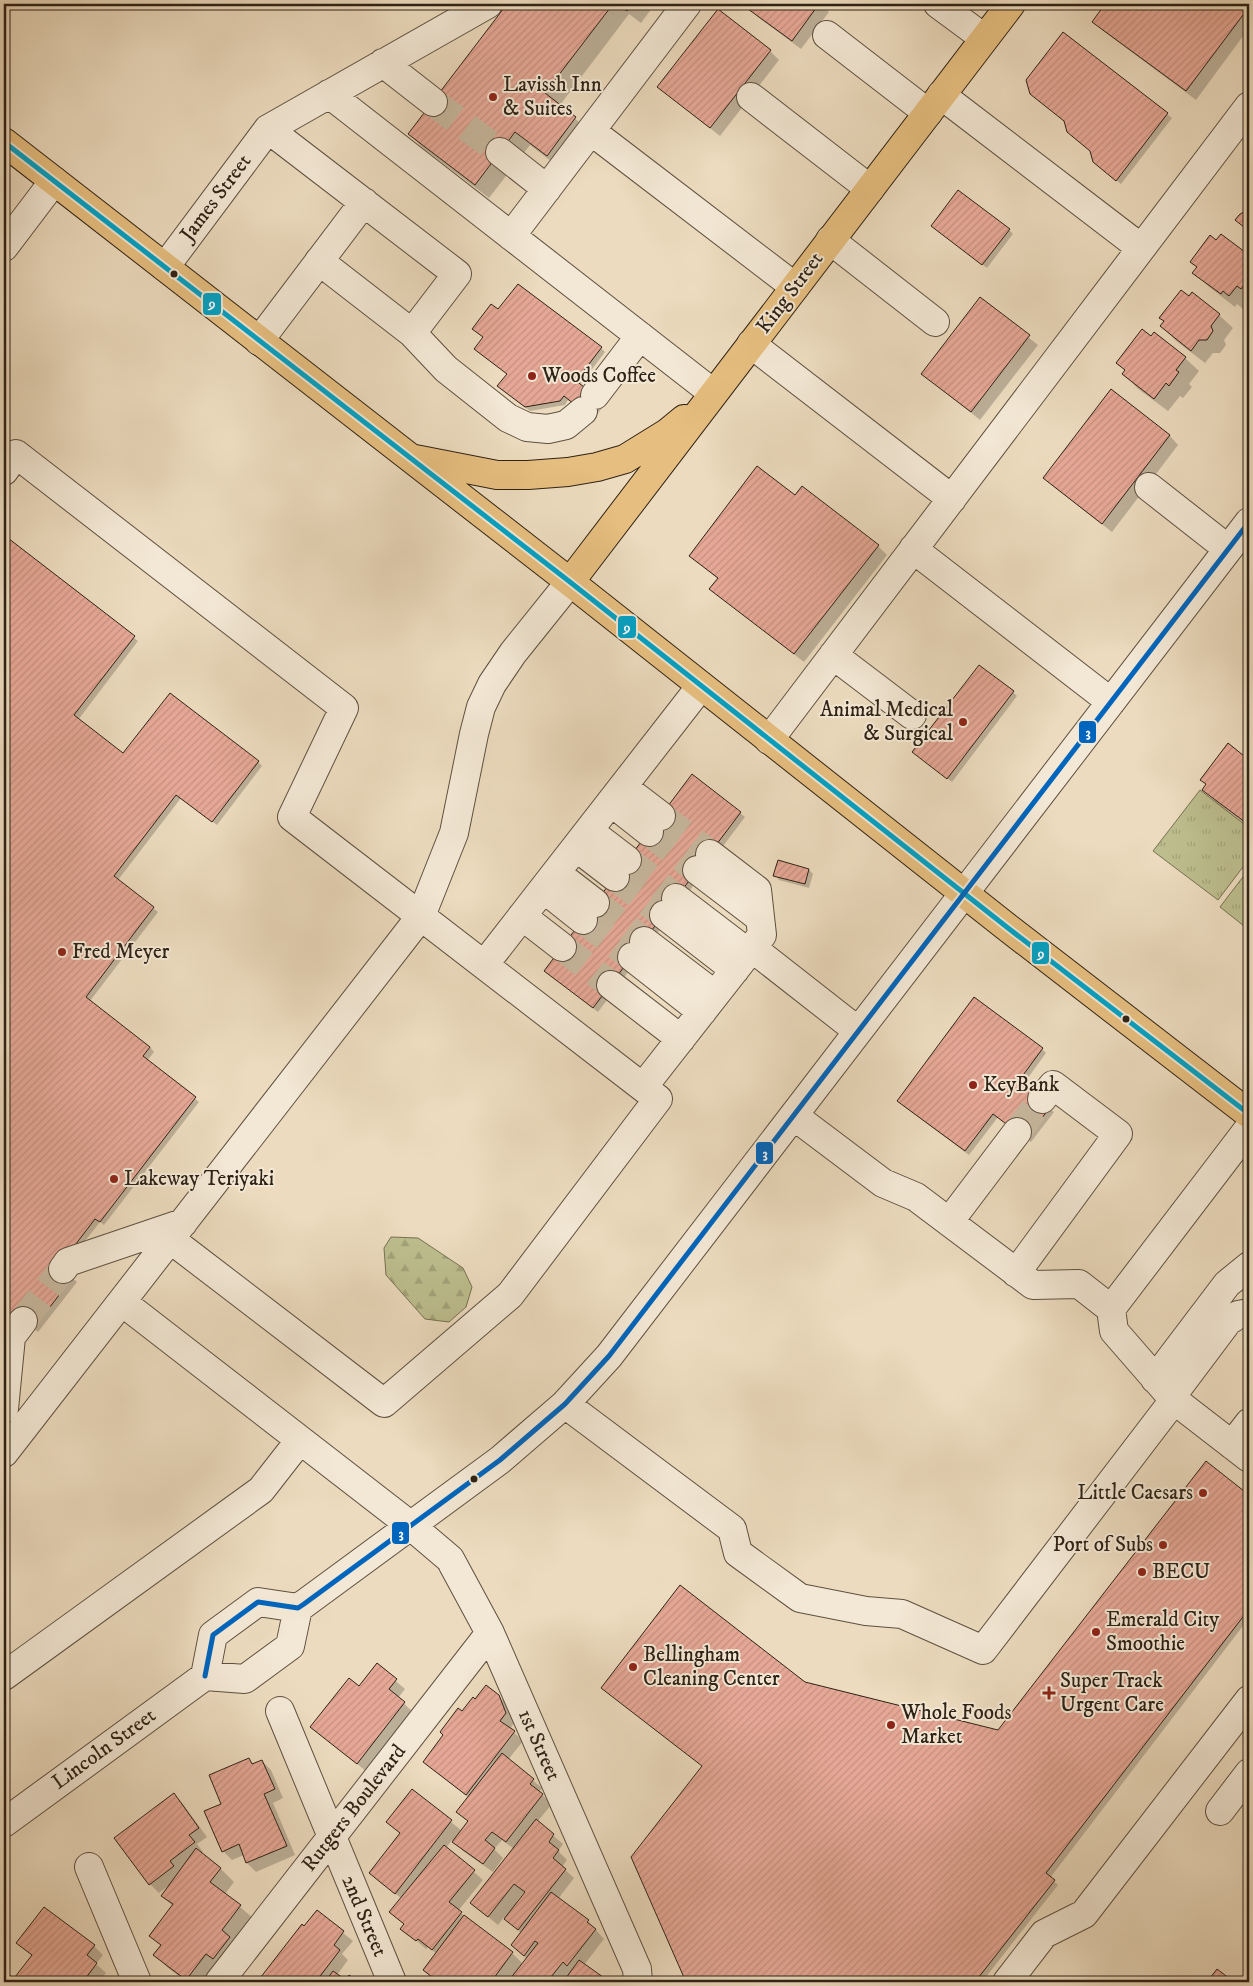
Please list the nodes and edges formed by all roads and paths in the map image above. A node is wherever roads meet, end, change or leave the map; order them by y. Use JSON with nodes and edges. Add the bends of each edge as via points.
{"nodes":[{"id":1,"x":488,"y":4,"type":"edge"},
{"id":2,"x":687,"y":4,"type":"edge"},
{"id":3,"x":938,"y":4,"type":"edge"},
{"id":4,"x":1011,"y":4,"type":"edge"},
{"id":5,"x":827,"y":35,"type":"dead end"},
{"id":6,"x":984,"y":38,"type":"junction"},
{"id":7,"x":383,"y":63,"type":"junction"},
{"id":8,"x":329,"y":94,"type":"junction"},
{"id":9,"x":751,"y":97,"type":"dead end"},
{"id":10,"x":433,"y":102,"type":"tunnel mouth"},
{"id":11,"x":934,"y":104,"type":"junction"},
{"id":12,"x":1249,"y":106,"type":"edge"},
{"id":13,"x":268,"y":129,"type":"junction"},
{"id":14,"x":591,"y":131,"type":"junction"},
{"id":15,"x":4,"y":142,"type":"edge"},
{"id":16,"x":500,"y":152,"type":"tunnel mouth"},
{"id":17,"x":54,"y":181,"type":"junction"},
{"id":18,"x":870,"y":188,"type":"junction"},
{"id":19,"x":547,"y":189,"type":"junction"},
{"id":20,"x":364,"y":202,"type":"junction"},
{"id":21,"x":511,"y":236,"type":"junction"},
{"id":22,"x":830,"y":240,"type":"junction"},
{"id":23,"x":4,"y":248,"type":"edge"},
{"id":24,"x":1141,"y":248,"type":"junction"},
{"id":25,"x":319,"y":261,"type":"junction"},
{"id":26,"x":164,"y":267,"type":"junction"},
{"id":27,"x":795,"y":287,"type":"junction"},
{"id":28,"x":935,"y":322,"type":"dead end"},
{"id":29,"x":412,"y":333,"type":"junction"},
{"id":30,"x":640,"y":336,"type":"junction"},
{"id":31,"x":259,"y":341,"type":"junction"},
{"id":32,"x":751,"y":344,"type":"junction"},
{"id":33,"x":711,"y":397,"type":"junction"},
{"id":34,"x":408,"y":457,"type":"junction"},
{"id":35,"x":4,"y":471,"type":"edge"},
{"id":36,"x":1149,"y":488,"type":"dead end"},
{"id":37,"x":952,"y":499,"type":"junction"},
{"id":38,"x":1249,"y":522,"type":"edge"},
{"id":39,"x":913,"y":549,"type":"junction"},
{"id":40,"x":1228,"y":549,"type":"junction"},
{"id":41,"x":570,"y":582,"type":"junction"},
{"id":42,"x":833,"y":655,"type":"junction"},
{"id":43,"x":701,"y":686,"type":"junction"},
{"id":44,"x":1111,"y":702,"type":"junction"},
{"id":45,"x":912,"y":715,"type":"dead end"},
{"id":46,"x":769,"y":740,"type":"junction"},
{"id":47,"x":617,"y":795,"type":"junction"},
{"id":48,"x":655,"y":824,"type":"tunnel mouth"},
{"id":49,"x":582,"y":839,"type":"junction"},
{"id":50,"x":621,"y":869,"type":"tunnel mouth"},
{"id":51,"x":550,"y":881,"type":"junction"},
{"id":52,"x":964,"y":893,"type":"junction"},
{"id":53,"x":670,"y":906,"type":"tunnel mouth"},
{"id":54,"x":589,"y":911,"type":"tunnel mouth"},
{"id":55,"x":421,"y":916,"type":"junction"},
{"id":56,"x":760,"y":918,"type":"junction"},
{"id":57,"x":517,"y":924,"type":"junction"},
{"id":58,"x":638,"y":949,"type":"tunnel mouth"},
{"id":59,"x":556,"y":955,"type":"tunnel mouth"},
{"id":60,"x":745,"y":957,"type":"junction"},
{"id":61,"x":484,"y":965,"type":"junction"},
{"id":62,"x":605,"y":993,"type":"tunnel mouth"},
{"id":63,"x":709,"y":1003,"type":"junction"},
{"id":64,"x":858,"y":1031,"type":"junction"},
{"id":65,"x":675,"y":1046,"type":"junction"},
{"id":66,"x":643,"y":1087,"type":"junction"},
{"id":67,"x":1042,"y":1100,"type":"tunnel mouth"},
{"id":68,"x":1249,"y":1114,"type":"edge"},
{"id":69,"x":794,"y":1116,"type":"junction"},
{"id":70,"x":1249,"y":1128,"type":"edge"},
{"id":71,"x":1017,"y":1132,"type":"tunnel mouth"},
{"id":72,"x":949,"y":1222,"type":"junction"},
{"id":73,"x":177,"y":1231,"type":"junction"},
{"id":74,"x":1249,"y":1266,"type":"edge"},
{"id":75,"x":63,"y":1269,"type":"tunnel mouth"},
{"id":76,"x":1016,"y":1273,"type":"junction"},
{"id":77,"x":122,"y":1302,"type":"junction"},
{"id":78,"x":1111,"y":1309,"type":"junction"},
{"id":79,"x":1249,"y":1313,"type":"edge"},
{"id":80,"x":23,"y":1321,"type":"tunnel mouth"},
{"id":81,"x":1166,"y":1392,"type":"junction"},
{"id":82,"x":565,"y":1404,"type":"junction"},
{"id":83,"x":4,"y":1409,"type":"edge"},
{"id":84,"x":1249,"y":1423,"type":"edge"},
{"id":85,"x":300,"y":1440,"type":"junction"},
{"id":86,"x":1241,"y":1452,"type":"edge"},
{"id":87,"x":4,"y":1453,"type":"edge"},
{"id":88,"x":410,"y":1525,"type":"junction"},
{"id":89,"x":298,"y":1608,"type":"junction"},
{"id":90,"x":490,"y":1633,"type":"junction"},
{"id":91,"x":4,"y":1676,"type":"edge"},
{"id":92,"x":205,"y":1676,"type":"junction"},
{"id":93,"x":1249,"y":1700,"type":"edge"},
{"id":94,"x":280,"y":1711,"type":"dead end"},
{"id":95,"x":1249,"y":1773,"type":"edge"},
{"id":96,"x":1220,"y":1811,"type":"dead end"},
{"id":97,"x":4,"y":1822,"type":"edge"},
{"id":98,"x":331,"y":1837,"type":"junction"},
{"id":99,"x":89,"y":1867,"type":"dead end"},
{"id":100,"x":136,"y":1982,"type":"edge"},
{"id":101,"x":219,"y":1982,"type":"edge"},
{"id":102,"x":392,"y":1982,"type":"edge"},
{"id":103,"x":638,"y":1982,"type":"edge"},
{"id":104,"x":1007,"y":1982,"type":"edge"}],
"edges":[{"from":1,"to":7,"type":"street"},
{"from":2,"to":14,"type":"street"},
{"from":3,"to":6,"type":"street"},
{"from":4,"to":6,"type":"main road","name":"King Street"},
{"from":5,"to":11,"type":"street"},
{"from":6,"to":11,"type":"main road","name":"King Street"},
{"from":7,"to":8,"type":"street"},
{"from":7,"to":10,"type":"street"},
{"from":8,"to":13,"type":"street"},
{"from":8,"to":21,"type":"street"},
{"from":9,"to":18,"type":"street"},
{"from":11,"to":18,"type":"main road","name":"King Street"},
{"from":11,"to":24,"type":"street"},
{"from":12,"to":24,"type":"street"},
{"from":13,"to":20,"type":"street"},
{"from":13,"to":26,"type":"street","name":"James Street"},
{"from":14,"to":19,"type":"street"},
{"from":14,"to":27,"type":"street"},
{"from":15,"to":17,"type":"main road"},
{"from":16,"to":19,"type":"street"},
{"from":17,"to":23,"type":"street"},
{"from":17,"to":26,"type":"main road"},
{"from":18,"to":22,"type":"main road","name":"King Street"},
{"from":19,"to":21,"type":"street"},
{"from":20,"to":25,"type":"street"},
{"from":20,"to":29,"type":"street","via":[[457,274]]},
{"from":21,"to":30,"type":"street"},
{"from":22,"to":27,"type":"main road","name":"King Street"},
{"from":22,"to":28,"type":"street"},
{"from":24,"to":37,"type":"street"},
{"from":25,"to":29,"type":"street"},
{"from":25,"to":31,"type":"street"},
{"from":26,"to":31,"type":"main road"},
{"from":27,"to":32,"type":"main road","name":"King Street"},
{"from":29,"to":30,"type":"street","via":[[446,369],[508,418],[527,427],[548,429],[566,425],[589,403]]},
{"from":30,"to":33,"type":"street"},
{"from":31,"to":34,"type":"main road"},
{"from":32,"to":33,"type":"main road","name":"King Street"},
{"from":32,"to":37,"type":"street"},
{"from":33,"to":34,"type":"main road","via":[[666,433],[625,458],[597,467],[568,472],[497,475]]},
{"from":33,"to":41,"type":"main road","name":"King Street"},
{"from":34,"to":41,"type":"main road"},
{"from":35,"to":55,"type":"street","via":[[16,454],[344,708],[292,817]]},
{"from":36,"to":40,"type":"street"},
{"from":37,"to":39,"type":"street"},
{"from":38,"to":40,"type":"street"},
{"from":39,"to":42,"type":"street"},
{"from":39,"to":44,"type":"street"},
{"from":40,"to":44,"type":"street"},
{"from":41,"to":43,"type":"main road"},
{"from":41,"to":55,"type":"street","via":[[513,653],[492,684],[481,708],[454,833]]},
{"from":42,"to":45,"type":"street"},
{"from":42,"to":46,"type":"street"},
{"from":43,"to":46,"type":"main road"},
{"from":43,"to":47,"type":"street"},
{"from":44,"to":52,"type":"street"},
{"from":46,"to":52,"type":"main road"},
{"from":47,"to":48,"type":"street"},
{"from":47,"to":49,"type":"street"},
{"from":49,"to":50,"type":"street"},
{"from":49,"to":51,"type":"street"},
{"from":51,"to":54,"type":"street"},
{"from":51,"to":57,"type":"street"},
{"from":52,"to":64,"type":"street"},
{"from":52,"to":68,"type":"main road"},
{"from":53,"to":60,"type":"street"},
{"from":55,"to":61,"type":"street"},
{"from":55,"to":73,"type":"street"},
{"from":56,"to":56,"type":"street","via":[[756,890],[704,862]]},
{"from":56,"to":60,"type":"street","via":[[762,935]]},
{"from":57,"to":59,"type":"street"},
{"from":57,"to":61,"type":"street"},
{"from":58,"to":63,"type":"street"},
{"from":60,"to":63,"type":"street"},
{"from":60,"to":64,"type":"street"},
{"from":61,"to":66,"type":"street"},
{"from":62,"to":65,"type":"street"},
{"from":63,"to":65,"type":"street"},
{"from":64,"to":69,"type":"street"},
{"from":65,"to":66,"type":"street"},
{"from":66,"to":73,"type":"street","via":[[658,1099],[510,1295],[384,1403]]},
{"from":67,"to":76,"type":"street","via":[[1053,1085],[1118,1134]]},
{"from":69,"to":72,"type":"street","via":[[883,1183],[916,1197]]},
{"from":69,"to":82,"type":"street","via":[[609,1356]]},
{"from":70,"to":78,"type":"street"},
{"from":71,"to":72,"type":"street"},
{"from":72,"to":76,"type":"street"},
{"from":73,"to":75,"type":"street","via":[[68,1262]]},
{"from":73,"to":77,"type":"street"},
{"from":74,"to":81,"type":"street","via":[[1227,1284]]},
{"from":76,"to":78,"type":"street","via":[[1033,1286],[1079,1284]]},
{"from":77,"to":85,"type":"street","name":"1st Street"},
{"from":77,"to":87,"type":"street"},
{"from":78,"to":81,"type":"street","via":[[1114,1331]]},
{"from":79,"to":81,"type":"street","via":[[1228,1321]]},
{"from":80,"to":83,"type":"street","via":[[10,1337]]},
{"from":81,"to":82,"type":"street","via":[[983,1650],[902,1614],[866,1611],[800,1598],[738,1553],[732,1529]]},
{"from":81,"to":86,"type":"street"},
{"from":82,"to":88,"type":"street","via":[[500,1460]]},
{"from":84,"to":86,"type":"street"},
{"from":85,"to":88,"type":"street","name":"1st Street"},
{"from":85,"to":91,"type":"street","via":[[261,1490]]},
{"from":88,"to":89,"type":"street"},
{"from":88,"to":90,"type":"street","name":"1st Street","via":[[450,1559]]},
{"from":89,"to":92,"type":"street","via":[[290,1646],[245,1679]]},
{"from":89,"to":92,"type":"street","via":[[258,1602],[213,1636]]},
{"from":90,"to":98,"type":"street","name":"Rutgers Boulevard"},
{"from":90,"to":103,"type":"street","name":"1st Street","via":[[637,1969]]},
{"from":92,"to":97,"type":"street","name":"Lincoln Street"},
{"from":93,"to":104,"type":"street","via":[[1084,1914],[1044,1934]]},
{"from":94,"to":98,"type":"street","name":"2nd Street"},
{"from":95,"to":96,"type":"street"},
{"from":98,"to":101,"type":"street","name":"Rutgers Boulevard"},
{"from":98,"to":102,"type":"street","name":"2nd Street"},
{"from":99,"to":100,"type":"street"}]}
